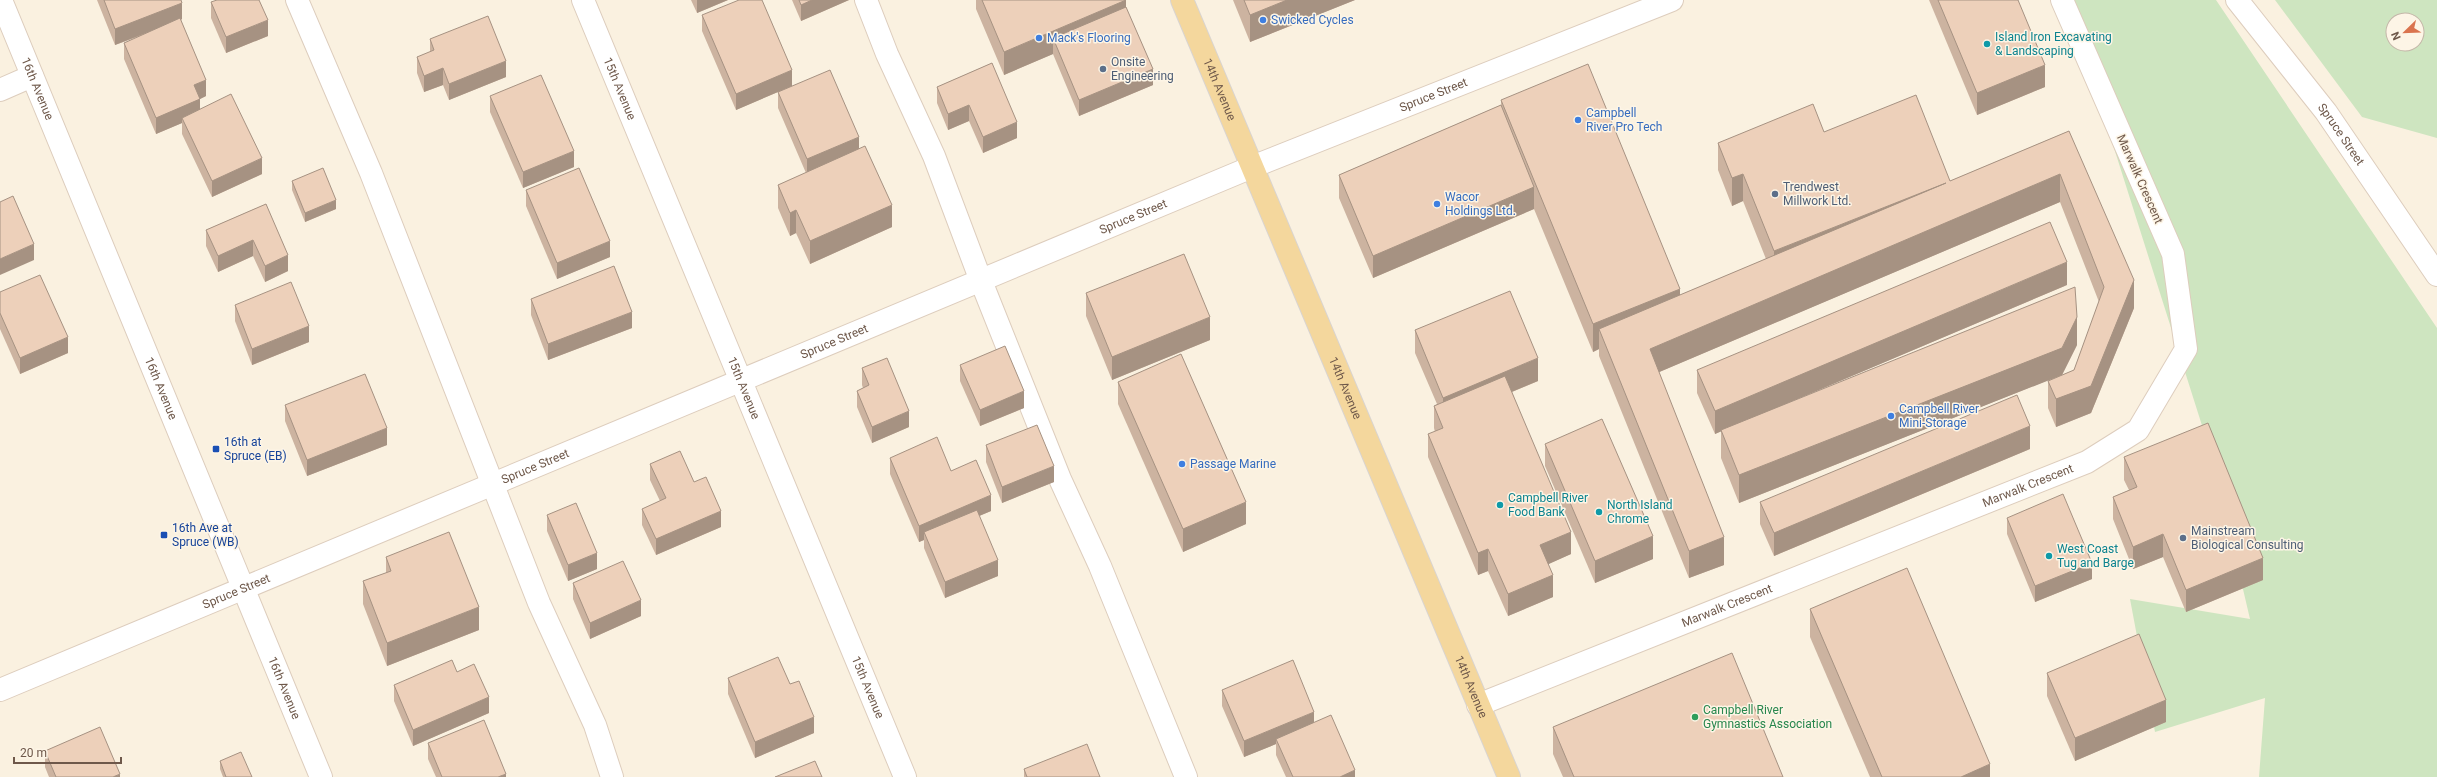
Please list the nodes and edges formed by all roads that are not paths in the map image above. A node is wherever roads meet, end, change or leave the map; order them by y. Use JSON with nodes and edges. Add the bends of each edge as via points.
{"nodes":[{"id":1,"x":1,"y":0,"type":"edge"},
{"id":2,"x":297,"y":0,"type":"edge"},
{"id":3,"x":583,"y":0,"type":"edge"},
{"id":4,"x":866,"y":0,"type":"edge"},
{"id":5,"x":1182,"y":0,"type":"edge"},
{"id":6,"x":1672,"y":0,"type":"edge"},
{"id":7,"x":2062,"y":0,"type":"edge"},
{"id":8,"x":2237,"y":0,"type":"edge"},
{"id":9,"x":32,"y":76,"type":"junction"},
{"id":10,"x":0,"y":90,"type":"edge"},
{"id":11,"x":1252,"y":167,"type":"junction"},
{"id":12,"x":2437,"y":275,"type":"edge"},
{"id":13,"x":981,"y":281,"type":"junction"},
{"id":14,"x":742,"y":381,"type":"junction"},
{"id":15,"x":492,"y":486,"type":"junction"},
{"id":16,"x":244,"y":589,"type":"junction"},
{"id":17,"x":0,"y":690,"type":"edge"},
{"id":18,"x":1478,"y":704,"type":"junction"},
{"id":19,"x":321,"y":777,"type":"edge"},
{"id":20,"x":612,"y":777,"type":"edge"},
{"id":21,"x":905,"y":777,"type":"edge"},
{"id":22,"x":1186,"y":777,"type":"edge"},
{"id":23,"x":1509,"y":777,"type":"edge"}],
"edges":[{"from":1,"to":9,"type":"street","name":"16th Avenue"},
{"from":2,"to":15,"type":"street","via":[[374,181]]},
{"from":3,"to":14,"type":"street","name":"15th Avenue"},
{"from":4,"to":13,"type":"street","via":[[887,54],[934,156]]},
{"from":5,"to":11,"type":"main road","name":"14th Avenue"},
{"from":6,"to":11,"type":"street","name":"Spruce Street"},
{"from":7,"to":18,"type":"street","name":"Marwalk Crescent","via":[[2174,254],[2186,349],[2138,430],[2088,462]]},
{"from":8,"to":12,"type":"street","name":"Spruce Street","via":[[2326,112]]},
{"from":9,"to":10,"type":"street"},
{"from":9,"to":16,"type":"street","name":"16th Avenue"},
{"from":11,"to":13,"type":"street","name":"Spruce Street"},
{"from":11,"to":18,"type":"main road","name":"14th Avenue"},
{"from":13,"to":14,"type":"street","name":"Spruce Street"},
{"from":13,"to":22,"type":"street","via":[[1060,479],[1100,566]]},
{"from":14,"to":15,"type":"street","name":"Spruce Street"},
{"from":14,"to":21,"type":"street","name":"15th Avenue"},
{"from":15,"to":16,"type":"street","name":"Spruce Street"},
{"from":15,"to":20,"type":"street","via":[[539,603],[595,724]]},
{"from":16,"to":17,"type":"street","name":"Spruce Street"},
{"from":16,"to":19,"type":"street","name":"16th Avenue"},
{"from":18,"to":23,"type":"main road","name":"14th Avenue"}]}
